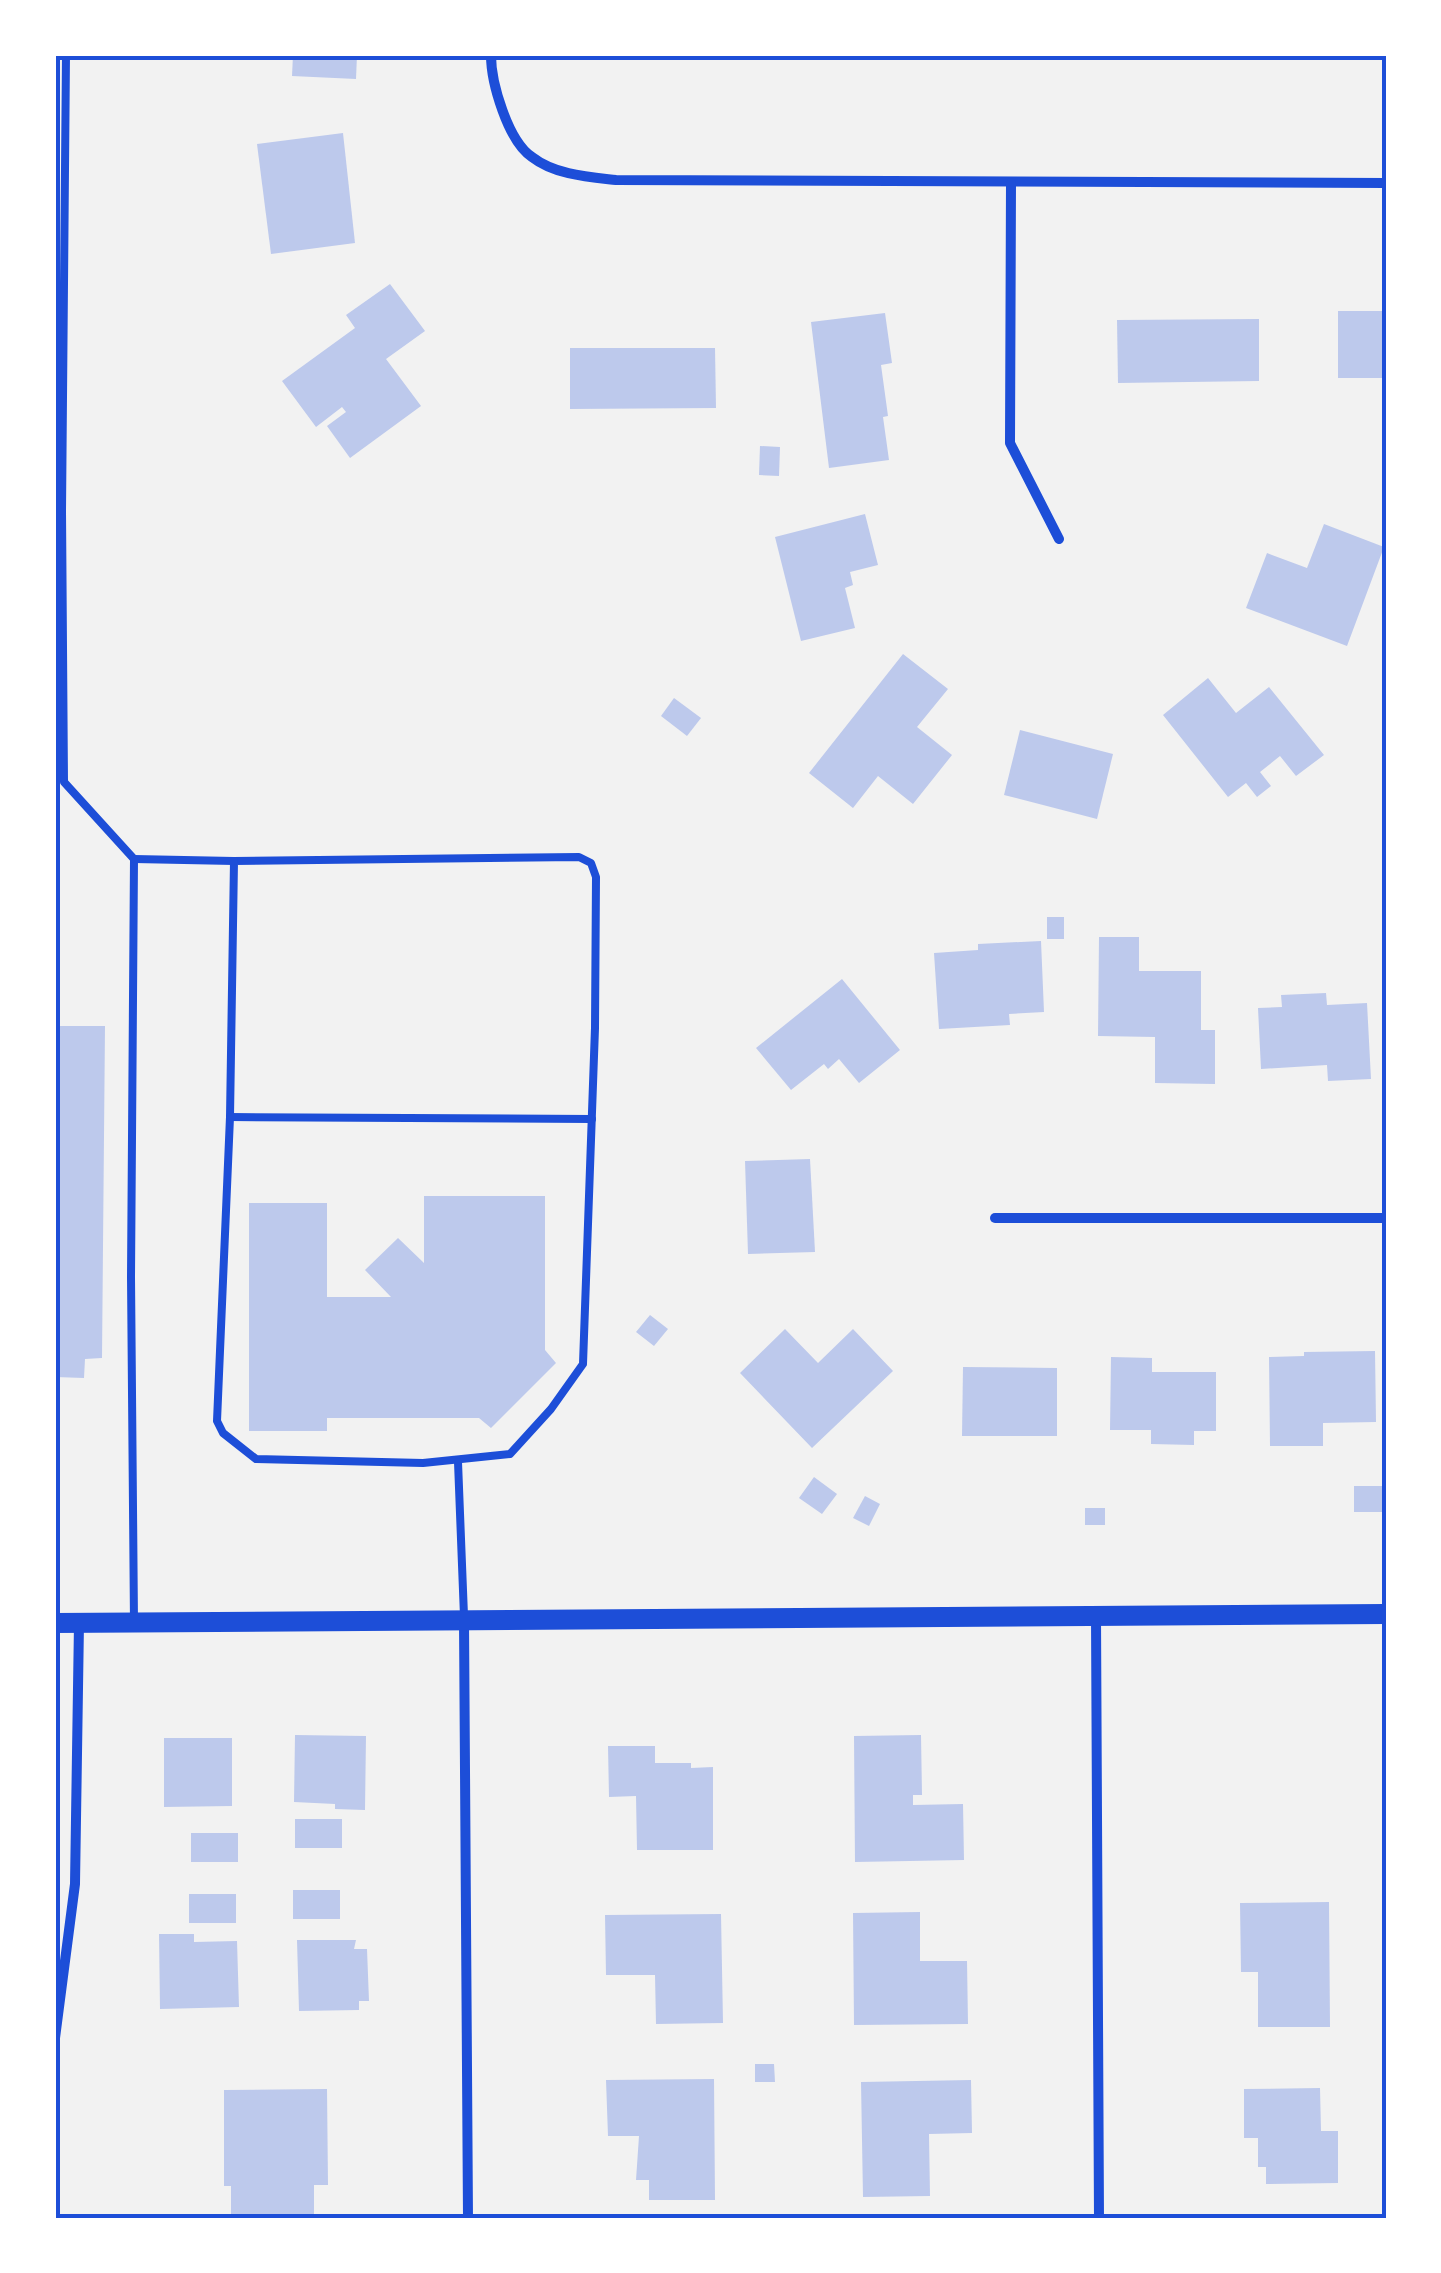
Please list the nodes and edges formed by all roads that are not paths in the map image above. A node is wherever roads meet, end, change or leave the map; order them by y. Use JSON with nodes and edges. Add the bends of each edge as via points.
{"nodes":[{"id":1,"x":66,"y":55,"type":"edge"},
{"id":2,"x":491,"y":55,"type":"edge"},
{"id":3,"x":1011,"y":182,"type":"junction"},
{"id":4,"x":1386,"y":183,"type":"edge"},
{"id":5,"x":59,"y":511,"type":"edge"},
{"id":6,"x":1059,"y":539,"type":"dead end"},
{"id":7,"x":134,"y":859,"type":"junction"},
{"id":8,"x":234,"y":861,"type":"junction"},
{"id":9,"x":230,"y":1117,"type":"junction"},
{"id":10,"x":592,"y":1119,"type":"junction"},
{"id":11,"x":995,"y":1218,"type":"dead end"},
{"id":12,"x":1386,"y":1218,"type":"edge"},
{"id":13,"x":458,"y":1462,"type":"junction"},
{"id":14,"x":1386,"y":1614,"type":"edge"},
{"id":15,"x":1096,"y":1616,"type":"junction"},
{"id":16,"x":464,"y":1621,"type":"junction"},
{"id":17,"x":134,"y":1622,"type":"junction"},
{"id":18,"x":55,"y":1623,"type":"edge"},
{"id":19,"x":79,"y":1623,"type":"junction"},
{"id":20,"x":55,"y":2038,"type":"edge"},
{"id":21,"x":468,"y":2218,"type":"edge"},
{"id":22,"x":1099,"y":2218,"type":"edge"}],
"edges":[{"from":1,"to":5,"type":"lane"},
{"from":2,"to":3,"type":"street","via":[[504,117],[530,156],[571,174],[616,180]]},
{"from":3,"to":4,"type":"street"},
{"from":3,"to":6,"type":"street","via":[[1010,443]]},
{"from":5,"to":7,"type":"lane","via":[[64,782]]},
{"from":7,"to":8,"type":"lane"},
{"from":7,"to":17,"type":"lane"},
{"from":8,"to":9,"type":"lane"},
{"from":8,"to":10,"type":"lane","via":[[592,863]]},
{"from":9,"to":10,"type":"lane"},
{"from":9,"to":13,"type":"lane","via":[[218,1421],[223,1434],[256,1459]]},
{"from":10,"to":13,"type":"lane","via":[[582,1364],[510,1454]]},
{"from":11,"to":12,"type":"street"},
{"from":13,"to":16,"type":"lane"},
{"from":14,"to":15,"type":"main road"},
{"from":15,"to":16,"type":"main road"},
{"from":15,"to":22,"type":"street"},
{"from":16,"to":17,"type":"main road"},
{"from":16,"to":21,"type":"street"},
{"from":17,"to":19,"type":"main road"},
{"from":18,"to":19,"type":"main road"},
{"from":19,"to":20,"type":"street","via":[[75,1884]]}]}
